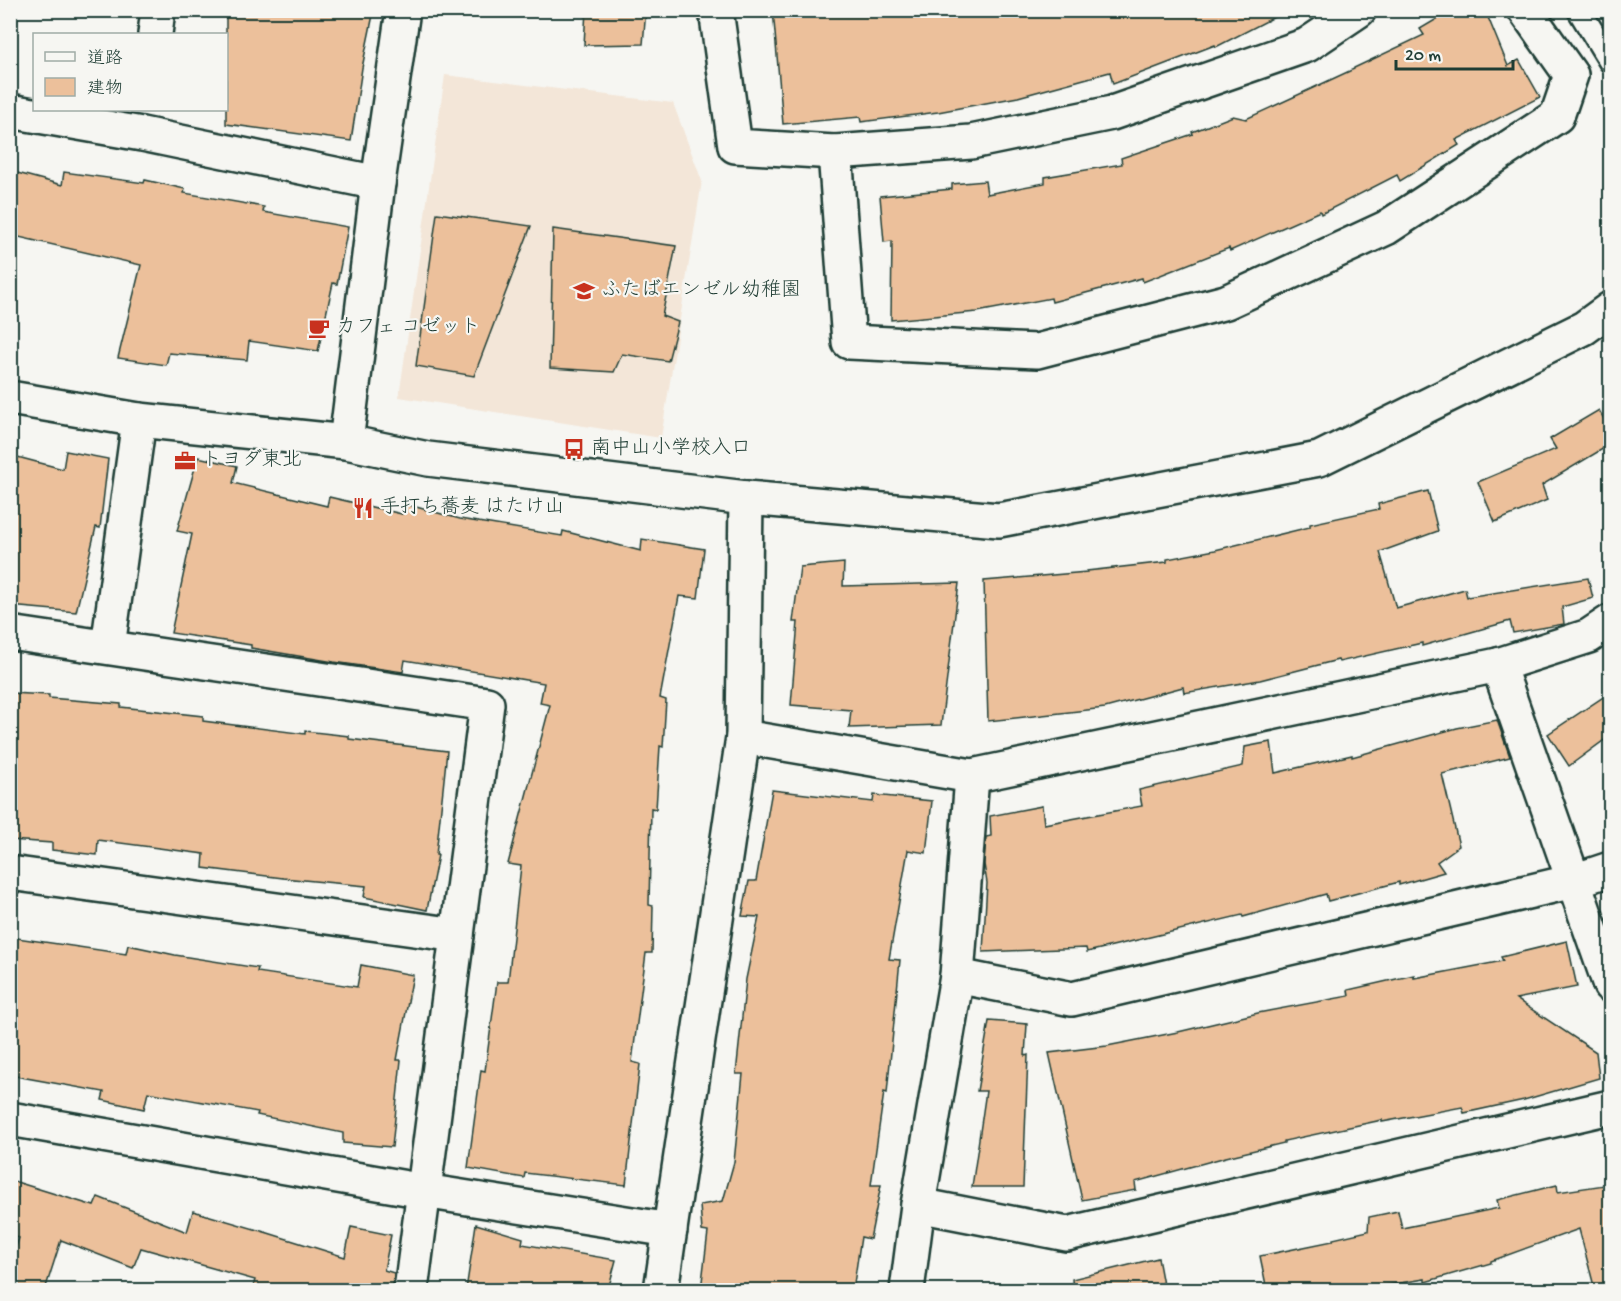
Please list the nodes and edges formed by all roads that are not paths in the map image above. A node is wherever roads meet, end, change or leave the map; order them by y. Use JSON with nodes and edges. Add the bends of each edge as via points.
{"nodes":[{"id":1,"x":158,"y":10,"type":"edge"},
{"id":2,"x":403,"y":10,"type":"edge"},
{"id":3,"x":716,"y":10,"type":"edge"},
{"id":4,"x":1359,"y":10,"type":"edge"},
{"id":5,"x":1525,"y":10,"type":"edge"},
{"id":6,"x":1579,"y":10,"type":"edge"},
{"id":7,"x":155,"y":33,"type":"edge"},
{"id":8,"x":1611,"y":61,"type":"edge"},
{"id":9,"x":10,"y":111,"type":"edge"},
{"id":10,"x":144,"y":122,"type":"edge"},
{"id":11,"x":835,"y":152,"type":"junction"},
{"id":12,"x":378,"y":183,"type":"junction"},
{"id":13,"x":1611,"y":309,"type":"edge"},
{"id":14,"x":10,"y":398,"type":"edge"},
{"id":15,"x":140,"y":420,"type":"junction"},
{"id":16,"x":346,"y":442,"type":"junction"},
{"id":17,"x":746,"y":498,"type":"junction"},
{"id":18,"x":1611,"y":622,"type":"edge"},
{"id":19,"x":10,"y":633,"type":"edge"},
{"id":20,"x":108,"y":647,"type":"junction"},
{"id":21,"x":1498,"y":664,"type":"junction"},
{"id":22,"x":743,"y":737,"type":"junction"},
{"id":23,"x":972,"y":776,"type":"junction"},
{"id":24,"x":1611,"y":869,"type":"edge"},
{"id":25,"x":10,"y":873,"type":"edge"},
{"id":26,"x":1574,"y":881,"type":"junction"},
{"id":27,"x":457,"y":935,"type":"junction"},
{"id":28,"x":957,"y":976,"type":"junction"},
{"id":29,"x":1611,"y":985,"type":"edge"},
{"id":30,"x":1611,"y":1107,"type":"edge"},
{"id":31,"x":10,"y":1119,"type":"edge"},
{"id":32,"x":424,"y":1191,"type":"junction"},
{"id":33,"x":918,"y":1205,"type":"junction"},
{"id":34,"x":670,"y":1230,"type":"junction"},
{"id":35,"x":411,"y":1290,"type":"edge"},
{"id":36,"x":661,"y":1290,"type":"edge"},
{"id":37,"x":908,"y":1290,"type":"edge"}],
"edges":[{"from":1,"to":7,"type":"street"},
{"from":2,"to":12,"type":"street"},
{"from":3,"to":11,"type":"street","via":[[735,146]]},
{"from":4,"to":11,"type":"street","via":[[1307,45],[1112,113],[971,142]]},
{"from":5,"to":11,"type":"street","via":[[1571,75],[1557,116],[1386,228],[1226,302],[1037,351],[849,342]]},
{"from":6,"to":8,"type":"lane"},
{"from":9,"to":10,"type":"street"},
{"from":10,"to":12,"type":"street"},
{"from":12,"to":16,"type":"street"},
{"from":13,"to":17,"type":"street","via":[[1584,328],[1319,459],[999,520]]},
{"from":14,"to":15,"type":"street"},
{"from":15,"to":16,"type":"street"},
{"from":15,"to":20,"type":"street"},
{"from":16,"to":17,"type":"street","via":[[428,459]]},
{"from":17,"to":22,"type":"street"},
{"from":18,"to":21,"type":"street","via":[[1589,636]]},
{"from":19,"to":20,"type":"street"},
{"from":20,"to":27,"type":"street","via":[[487,704]]},
{"from":21,"to":23,"type":"street"},
{"from":21,"to":26,"type":"street"},
{"from":22,"to":23,"type":"street"},
{"from":22,"to":34,"type":"street"},
{"from":23,"to":28,"type":"street"},
{"from":24,"to":26,"type":"street"},
{"from":25,"to":27,"type":"street"},
{"from":26,"to":28,"type":"street","via":[[1072,999]]},
{"from":26,"to":29,"type":"street"},
{"from":27,"to":32,"type":"street"},
{"from":28,"to":33,"type":"street"},
{"from":30,"to":33,"type":"street","via":[[1067,1234]]},
{"from":31,"to":32,"type":"street"},
{"from":32,"to":34,"type":"street"},
{"from":32,"to":35,"type":"street"},
{"from":33,"to":37,"type":"street"},
{"from":34,"to":36,"type":"street"}]}
